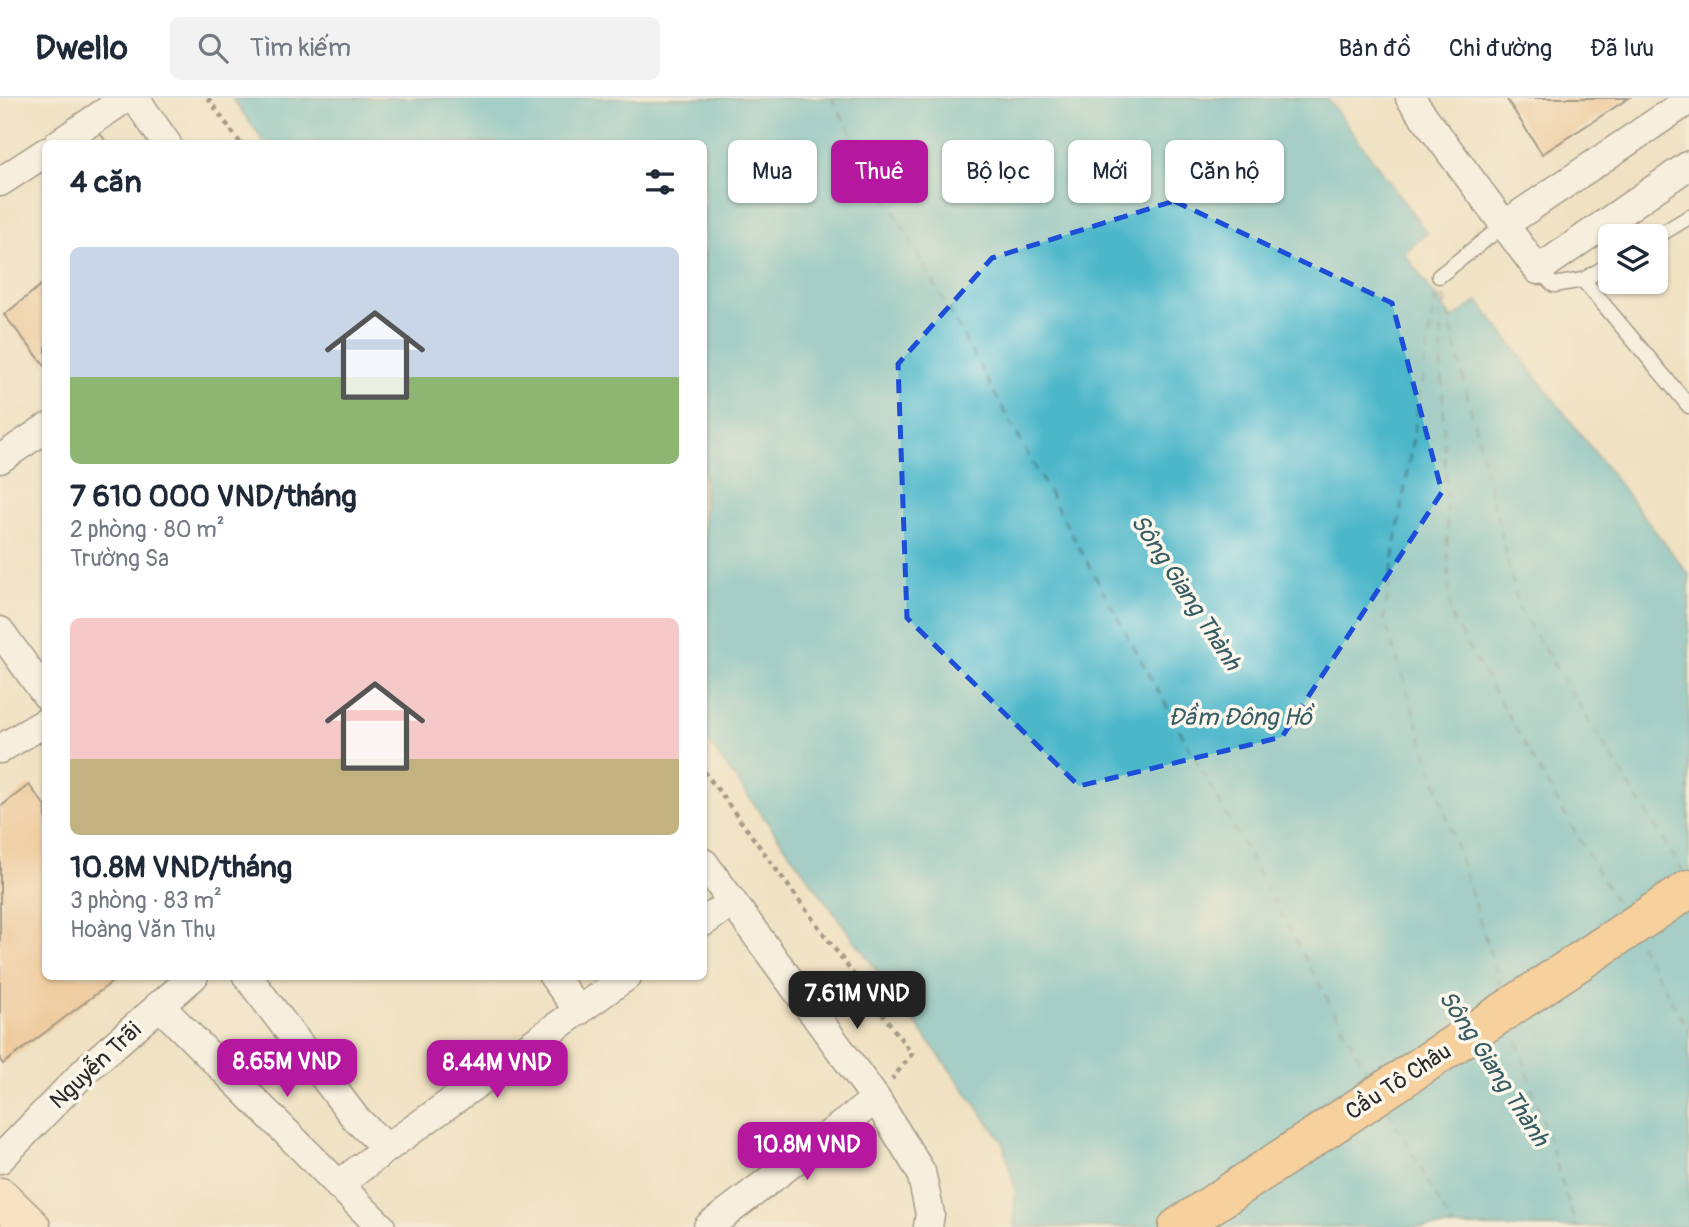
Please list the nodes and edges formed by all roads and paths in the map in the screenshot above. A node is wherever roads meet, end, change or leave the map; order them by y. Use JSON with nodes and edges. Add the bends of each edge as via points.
{"nodes":[{"id":1,"x":126,"y":98,"type":"edge"},
{"id":2,"x":135,"y":98,"type":"edge"},
{"id":3,"x":208,"y":98,"type":"edge"},
{"id":4,"x":1410,"y":98,"type":"edge"},
{"id":5,"x":1689,"y":100,"type":"edge"},
{"id":6,"x":64,"y":140,"type":"edge"},
{"id":7,"x":164,"y":140,"type":"edge"},
{"id":8,"x":238,"y":140,"type":"edge"},
{"id":9,"x":42,"y":155,"type":"edge"},
{"id":10,"x":1689,"y":165,"type":"edge"},
{"id":11,"x":0,"y":182,"type":"edge"},
{"id":12,"x":1689,"y":217,"type":"edge"},
{"id":13,"x":1504,"y":225,"type":"junction"},
{"id":14,"x":1668,"y":230,"type":"edge"},
{"id":15,"x":1538,"y":270,"type":"junction"},
{"id":16,"x":1598,"y":271,"type":"edge"},
{"id":17,"x":1439,"y":276,"type":"dead end"},
{"id":18,"x":1583,"y":280,"type":"junction"},
{"id":19,"x":1689,"y":407,"type":"edge"},
{"id":20,"x":42,"y":431,"type":"edge"},
{"id":21,"x":0,"y":459,"type":"edge"},
{"id":22,"x":0,"y":631,"type":"edge"},
{"id":23,"x":42,"y":689,"type":"edge"},
{"id":24,"x":42,"y":724,"type":"edge"},
{"id":25,"x":0,"y":749,"type":"edge"},
{"id":26,"x":707,"y":775,"type":"edge"},
{"id":27,"x":707,"y":867,"type":"edge"},
{"id":28,"x":1689,"y":889,"type":"edge"},
{"id":29,"x":732,"y":902,"type":"junction"},
{"id":30,"x":707,"y":920,"type":"edge"},
{"id":31,"x":189,"y":980,"type":"edge"},
{"id":32,"x":250,"y":980,"type":"edge"},
{"id":33,"x":556,"y":980,"type":"edge"},
{"id":34,"x":622,"y":980,"type":"edge"},
{"id":35,"x":159,"y":1005,"type":"junction"},
{"id":36,"x":579,"y":1011,"type":"junction"},
{"id":37,"x":876,"y":1099,"type":"junction"},
{"id":38,"x":387,"y":1148,"type":"junction"},
{"id":39,"x":0,"y":1159,"type":"edge"},
{"id":40,"x":338,"y":1185,"type":"junction"},
{"id":41,"x":0,"y":1197,"type":"edge"},
{"id":42,"x":31,"y":1227,"type":"edge"},
{"id":43,"x":381,"y":1227,"type":"edge"},
{"id":44,"x":708,"y":1227,"type":"edge"},
{"id":45,"x":928,"y":1227,"type":"edge"},
{"id":46,"x":1178,"y":1227,"type":"edge"}],
"edges":[{"from":1,"to":6,"type":"street"},
{"from":2,"to":7,"type":"street"},
{"from":3,"to":8,"type":"path"},
{"from":4,"to":13,"type":"street"},
{"from":5,"to":13,"type":"street"},
{"from":9,"to":11,"type":"street"},
{"from":10,"to":15,"type":"street"},
{"from":12,"to":14,"type":"lane"},
{"from":13,"to":15,"type":"street"},
{"from":13,"to":17,"type":"lane"},
{"from":15,"to":18,"type":"lane","via":[[1554,285]]},
{"from":16,"to":18,"type":"lane"},
{"from":18,"to":19,"type":"lane"},
{"from":20,"to":21,"type":"street"},
{"from":22,"to":23,"type":"street"},
{"from":24,"to":25,"type":"street"},
{"from":26,"to":37,"type":"path","via":[[912,1054]]},
{"from":27,"to":29,"type":"street"},
{"from":28,"to":46,"type":"highway","name":"Cầu Tô Châu"},
{"from":29,"to":30,"type":"street"},
{"from":29,"to":37,"type":"street"},
{"from":31,"to":35,"type":"street","name":"Nguyễn Trãi"},
{"from":32,"to":38,"type":"street","via":[[356,1119]]},
{"from":33,"to":36,"type":"street"},
{"from":34,"to":36,"type":"street"},
{"from":35,"to":39,"type":"street","name":"Nguyễn Trãi","via":[[89,1067]]},
{"from":35,"to":40,"type":"street"},
{"from":36,"to":38,"type":"street"},
{"from":37,"to":44,"type":"street"},
{"from":37,"to":45,"type":"street","via":[[921,1172],[930,1214]]},
{"from":38,"to":40,"type":"street"},
{"from":40,"to":43,"type":"street"},
{"from":41,"to":42,"type":"street"}]}
